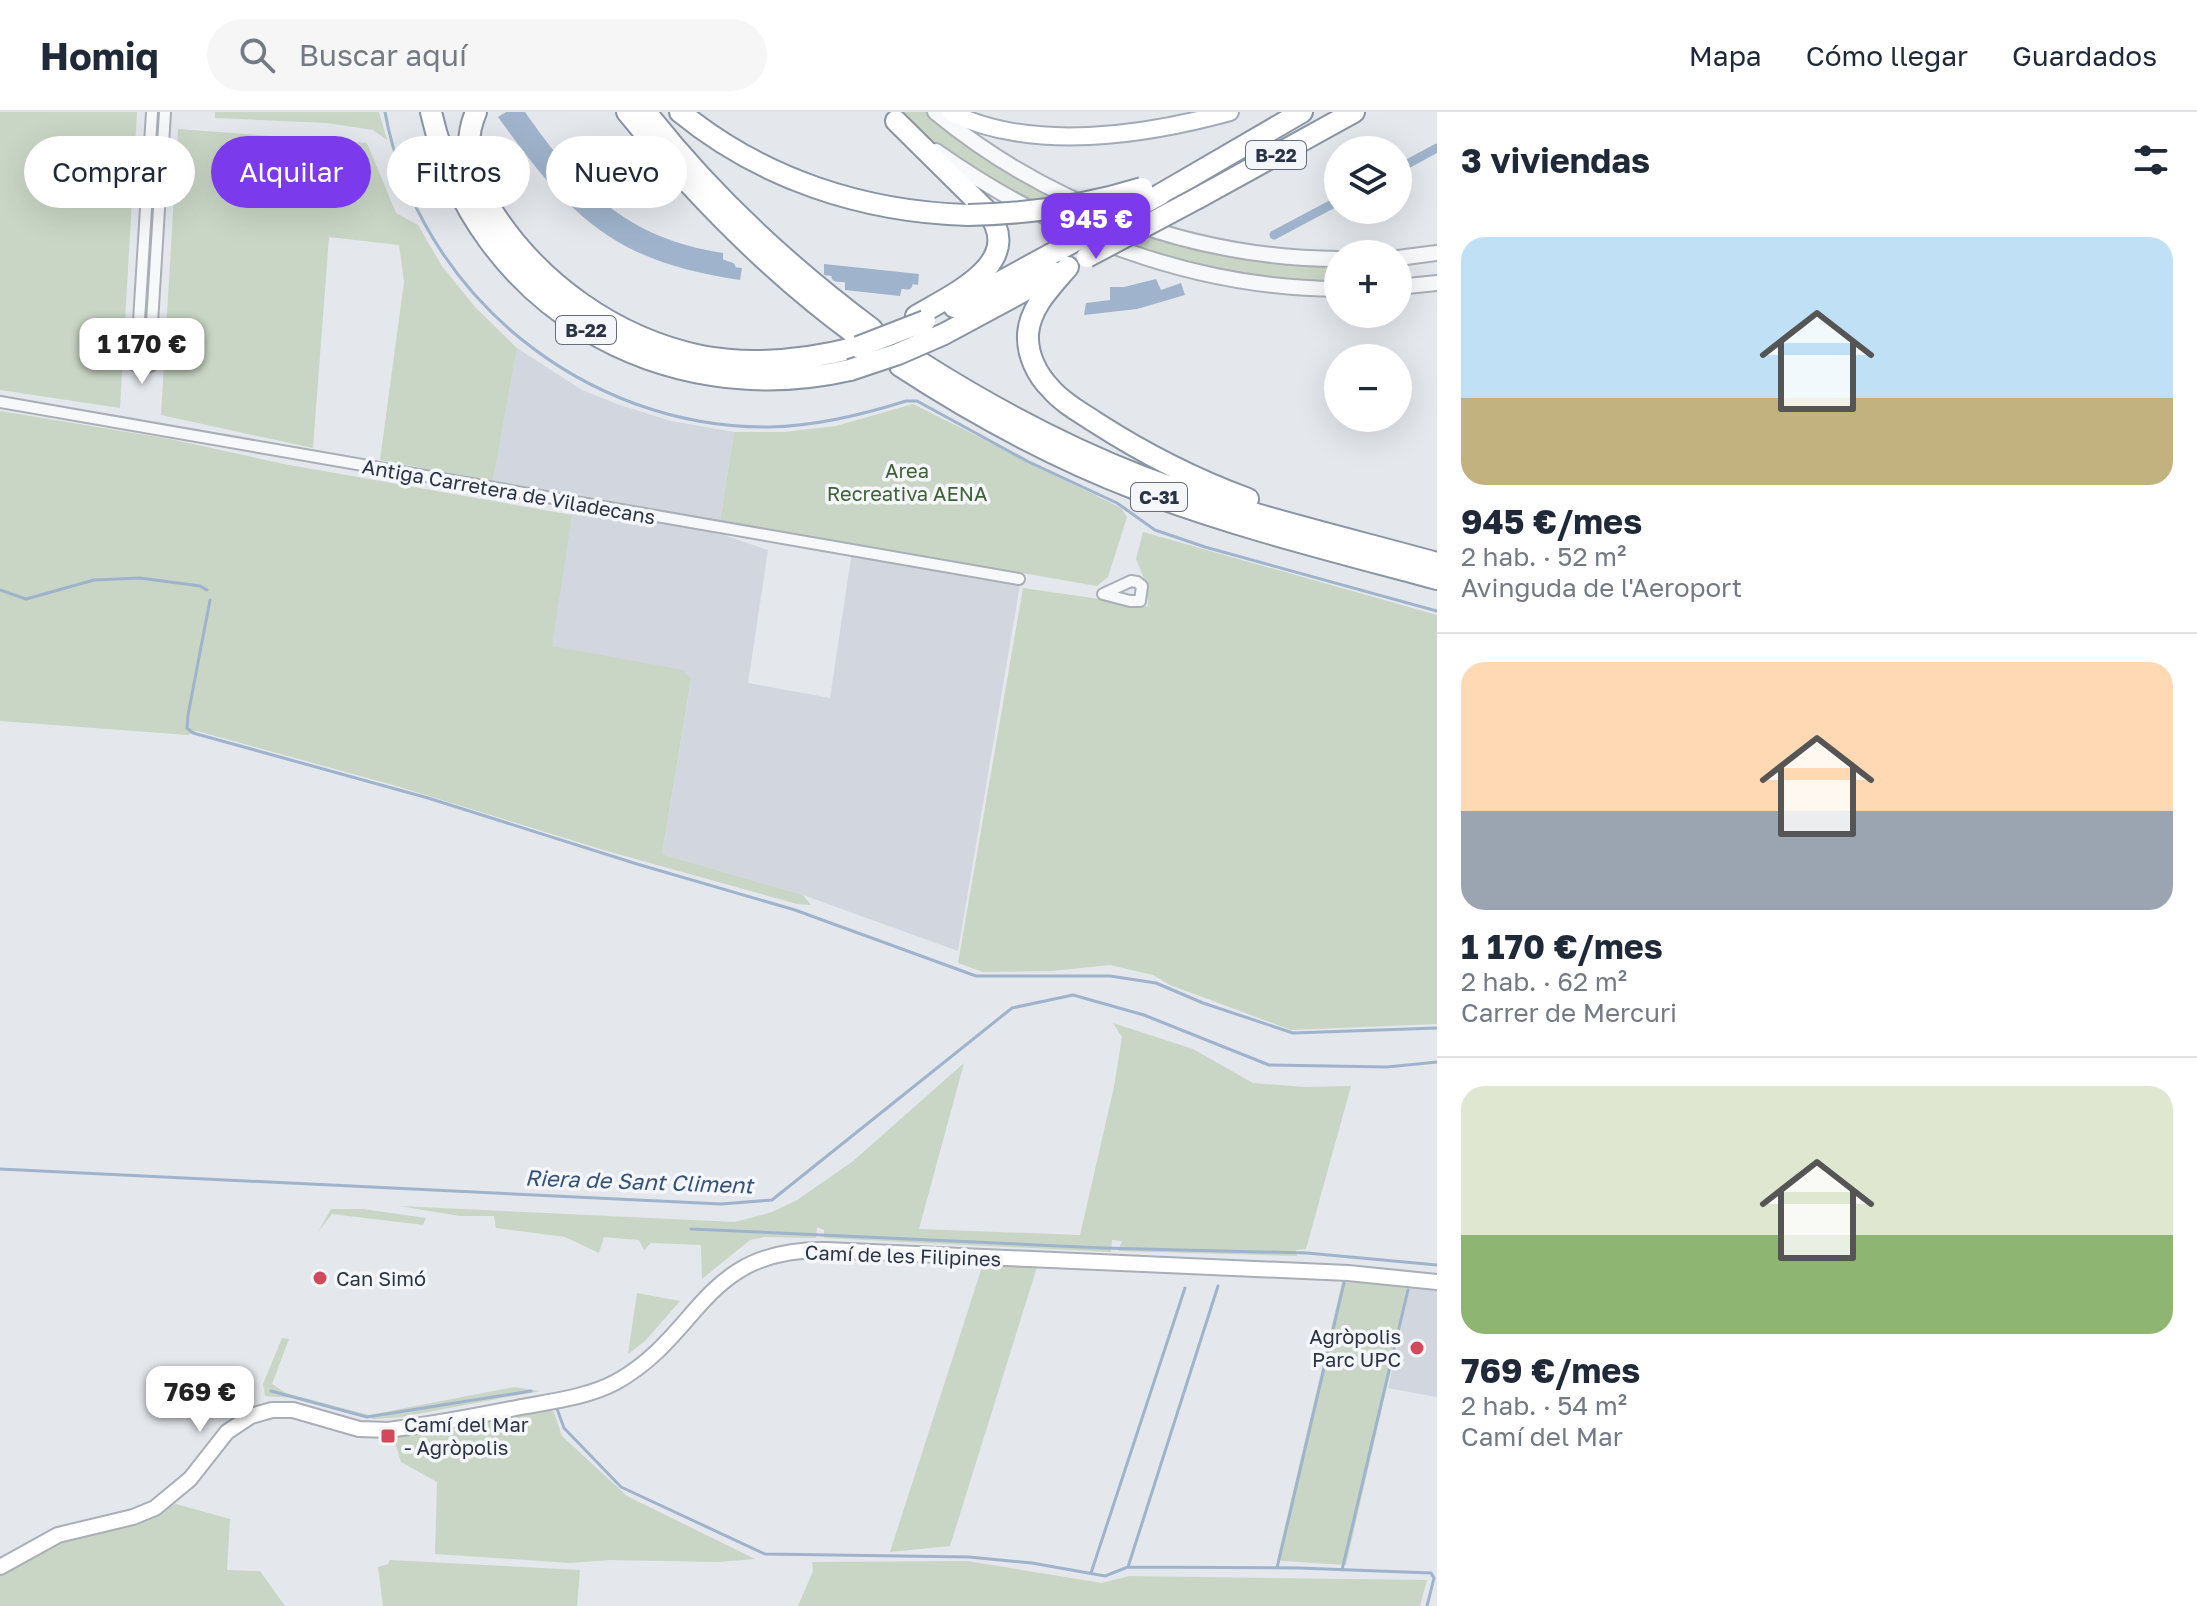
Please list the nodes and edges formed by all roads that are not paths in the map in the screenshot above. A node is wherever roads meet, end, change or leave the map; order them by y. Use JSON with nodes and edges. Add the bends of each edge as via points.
{"nodes":[{"id":1,"x":152,"y":112,"type":"edge"},
{"id":2,"x":165,"y":112,"type":"edge"},
{"id":3,"x":431,"y":112,"type":"edge"},
{"id":4,"x":476,"y":112,"type":"edge"},
{"id":5,"x":618,"y":112,"type":"edge"},
{"id":6,"x":627,"y":112,"type":"edge"},
{"id":7,"x":646,"y":112,"type":"edge"},
{"id":8,"x":680,"y":112,"type":"edge"},
{"id":9,"x":935,"y":112,"type":"edge"},
{"id":10,"x":950,"y":112,"type":"edge"},
{"id":11,"x":1230,"y":112,"type":"edge"},
{"id":12,"x":1302,"y":112,"type":"edge"},
{"id":13,"x":1354,"y":112,"type":"edge"},
{"id":14,"x":891,"y":116,"type":"edge"},
{"id":15,"x":644,"y":136,"type":"edge"},
{"id":16,"x":647,"y":136,"type":"edge"},
{"id":17,"x":687,"y":180,"type":"edge"},
{"id":18,"x":1151,"y":191,"type":"junction"},
{"id":19,"x":1437,"y":253,"type":"edge"},
{"id":20,"x":1412,"y":256,"type":"edge"},
{"id":21,"x":1066,"y":257,"type":"junction"},
{"id":22,"x":1324,"y":258,"type":"edge"},
{"id":23,"x":1437,"y":283,"type":"edge"},
{"id":24,"x":1412,"y":286,"type":"edge"},
{"id":25,"x":1324,"y":288,"type":"edge"},
{"id":26,"x":921,"y":318,"type":"junction"},
{"id":27,"x":862,"y":336,"type":"junction"},
{"id":28,"x":0,"y":402,"type":"edge"},
{"id":29,"x":1350,"y":539,"type":"junction"},
{"id":30,"x":1437,"y":563,"type":"edge"},
{"id":31,"x":1019,"y":579,"type":"dead end"},
{"id":32,"x":1437,"y":579,"type":"edge"},
{"id":33,"x":1437,"y":1282,"type":"edge"},
{"id":34,"x":0,"y":1567,"type":"edge"}],
"edges":[{"from":1,"to":2,"type":"street","via":[[138,337],[129,353],[133,364],[143,369],[157,356],[151,339]]},
{"from":3,"to":21,"type":"highway","number":"B-22","bridge":true,"via":[[454,182],[506,263],[547,303],[589,332],[665,366],[726,379],[800,379],[850,370],[944,334]]},
{"from":4,"to":27,"type":"highway","via":[[468,148],[485,199],[535,266],[590,310],[645,339],[700,356],[757,361],[829,354]]},
{"from":5,"to":15,"type":"highway"},
{"from":6,"to":16,"type":"highway"},
{"from":7,"to":27,"type":"highway","via":[[696,171]]},
{"from":8,"to":18,"type":"highway","bridge":true,"via":[[752,160],[819,190],[897,210],[1010,214]]},
{"from":9,"to":22,"type":"street","via":[[1022,173],[1130,222],[1257,256]]},
{"from":10,"to":11,"type":"main road","via":[[1003,130],[1076,135],[1167,127]]},
{"from":12,"to":18,"type":"highway","number":"B-22"},
{"from":13,"to":21,"type":"highway","number":"B-22","bridge":true,"via":[[1087,257]]},
{"from":14,"to":25,"type":"street","via":[[1007,198],[1094,240],[1179,268],[1247,282]]},
{"from":14,"to":26,"type":"highway","via":[[986,210],[998,238],[993,259],[982,273]]},
{"from":17,"to":27,"type":"highway","via":[[794,285]]},
{"from":18,"to":21,"type":"highway","bridge":true},
{"from":19,"to":20,"type":"street"},
{"from":21,"to":26,"type":"highway"},
{"from":21,"to":29,"type":"highway","via":[[1038,303],[1028,332],[1034,364],[1052,391],[1168,465]]},
{"from":23,"to":24,"type":"street"},
{"from":26,"to":27,"type":"highway","bridge":true},
{"from":28,"to":31,"type":"street","name":"Antiga Carretera de Viladecans"},
{"from":29,"to":30,"type":"highway","number":"C-31"},
{"from":29,"to":32,"type":"highway","number":"C-31","via":[[1235,508],[1096,457],[908,362],[1011,432],[1138,490]]},
{"from":33,"to":34,"type":"main road","name":"Camí de les Filipines","via":[[1348,1273],[789,1252],[754,1262],[722,1281],[645,1360],[607,1386],[438,1423],[373,1430],[293,1410],[251,1416],[227,1432],[190,1479],[155,1508],[58,1535]]}]}
